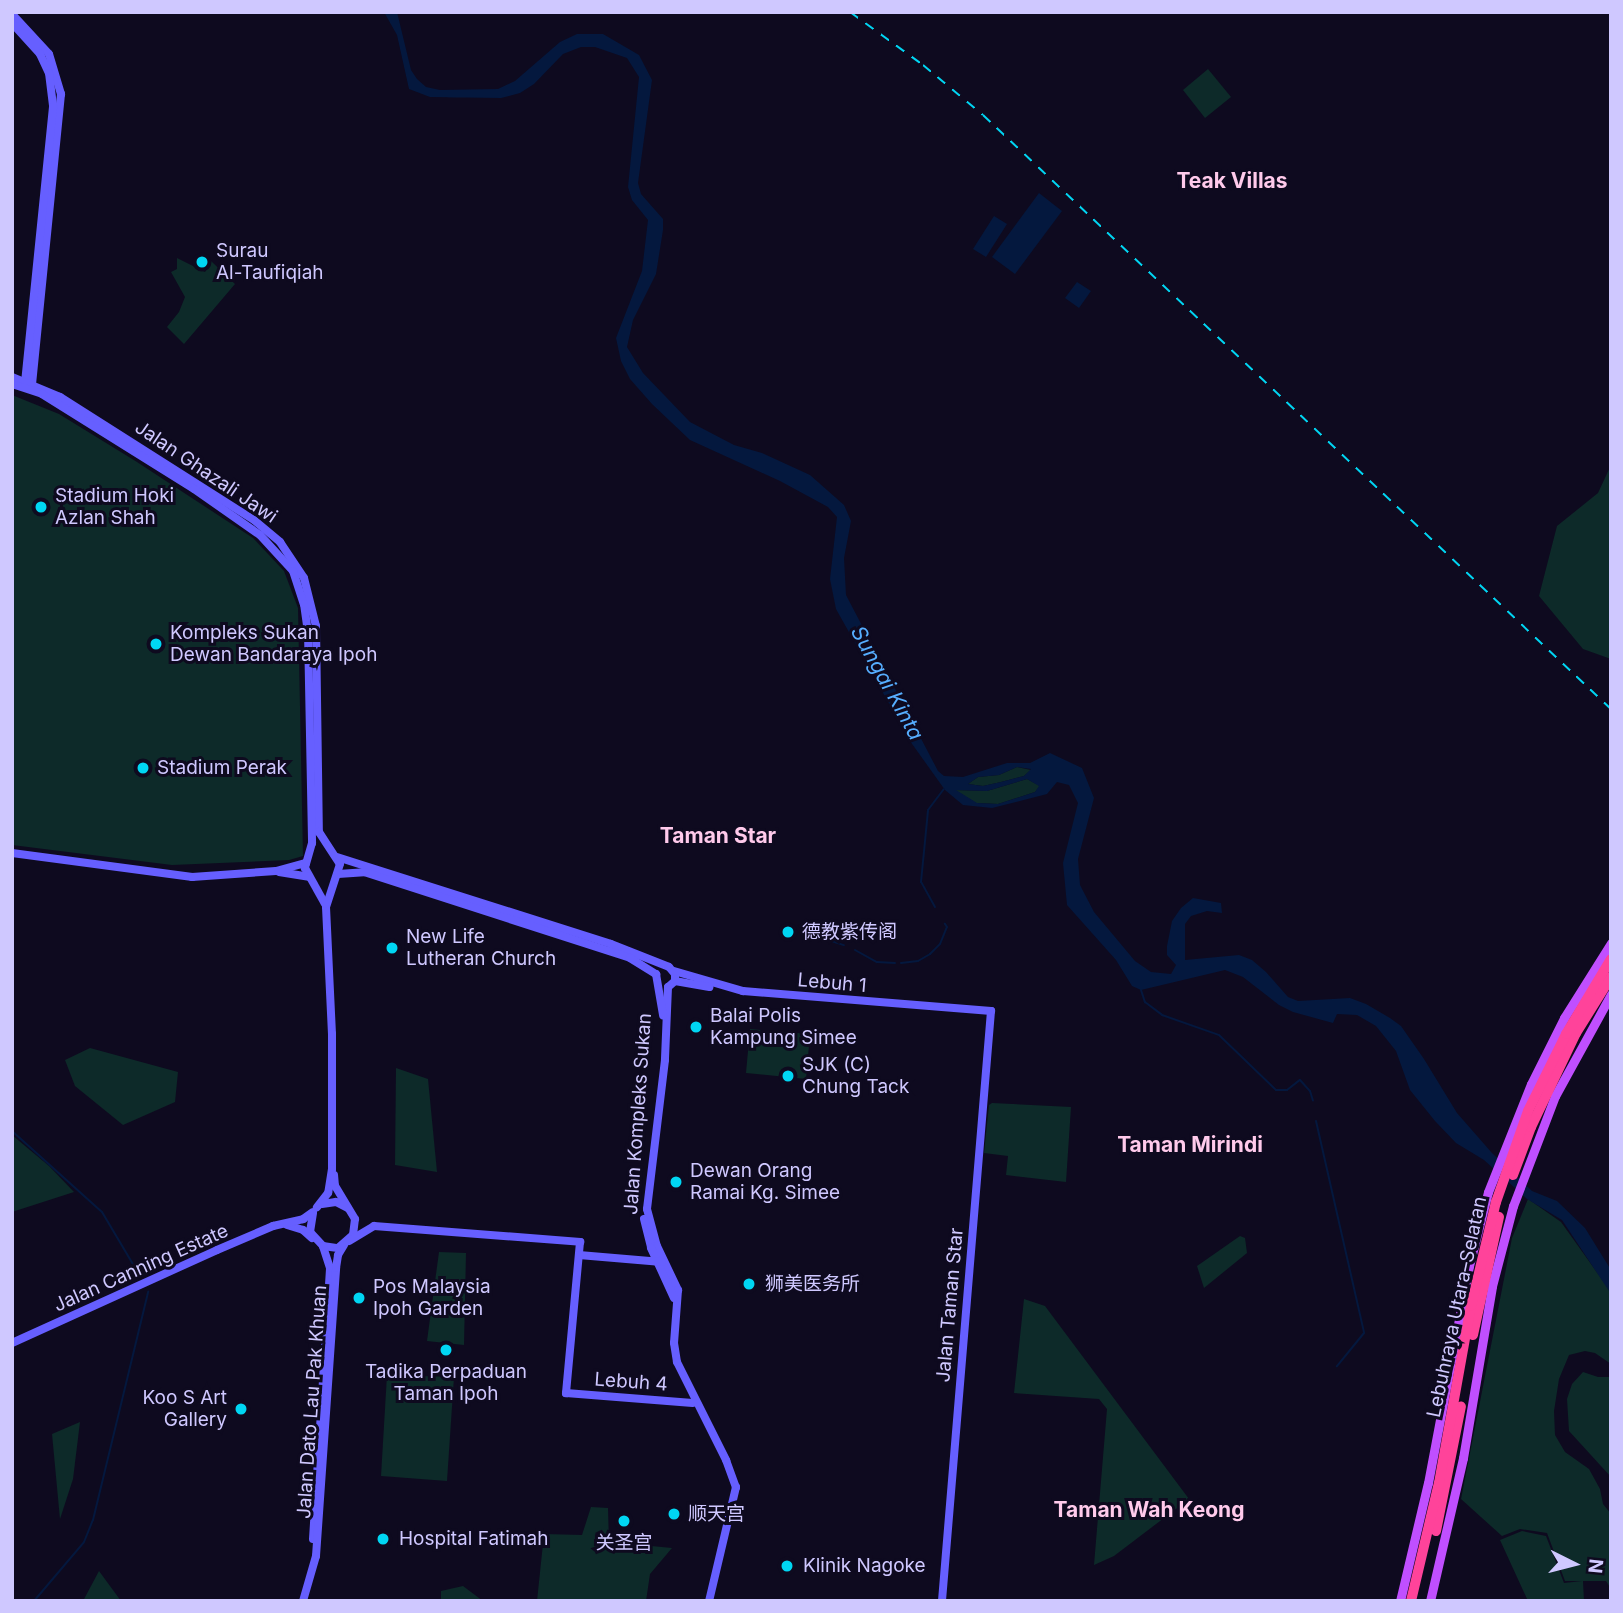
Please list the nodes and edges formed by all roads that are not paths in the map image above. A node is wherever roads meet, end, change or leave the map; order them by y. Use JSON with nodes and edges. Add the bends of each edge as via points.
{"nodes":[{"id":1,"x":12,"y":14,"type":"edge"},
{"id":2,"x":12,"y":23,"type":"edge"},
{"id":3,"x":24,"y":31,"type":"junction"},
{"id":4,"x":49,"y":54,"type":"junction"},
{"id":5,"x":49,"y":73,"type":"junction"},
{"id":6,"x":52,"y":93,"type":"junction"},
{"id":7,"x":60,"y":108,"type":"junction"},
{"id":8,"x":36,"y":349,"type":"junction"},
{"id":9,"x":12,"y":377,"type":"edge"},
{"id":10,"x":12,"y":384,"type":"edge"},
{"id":11,"x":29,"y":385,"type":"junction"},
{"id":12,"x":60,"y":397,"type":"junction"},
{"id":13,"x":107,"y":425,"type":"junction"},
{"id":14,"x":118,"y":442,"type":"junction"},
{"id":15,"x":138,"y":456,"type":"junction"},
{"id":16,"x":162,"y":461,"type":"junction"},
{"id":17,"x":175,"y":478,"type":"junction"},
{"id":18,"x":280,"y":542,"type":"junction"},
{"id":19,"x":293,"y":571,"type":"junction"},
{"id":20,"x":317,"y":692,"type":"junction"},
{"id":21,"x":309,"y":710,"type":"junction"},
{"id":22,"x":317,"y":731,"type":"junction"},
{"id":23,"x":12,"y":853,"type":"edge"},
{"id":24,"x":335,"y":855,"type":"junction"},
{"id":25,"x":308,"y":859,"type":"junction"},
{"id":26,"x":276,"y":871,"type":"junction"},
{"id":27,"x":337,"y":876,"type":"junction"},
{"id":28,"x":311,"y":879,"type":"junction"},
{"id":29,"x":326,"y":907,"type":"junction"},
{"id":30,"x":1611,"y":943,"type":"edge"},
{"id":31,"x":1611,"y":959,"type":"edge"},
{"id":32,"x":670,"y":969,"type":"junction"},
{"id":33,"x":656,"y":974,"type":"junction"},
{"id":34,"x":1611,"y":977,"type":"edge"},
{"id":35,"x":659,"y":984,"type":"junction"},
{"id":36,"x":671,"y":984,"type":"junction"},
{"id":37,"x":743,"y":991,"type":"junction"},
{"id":38,"x":1611,"y":994,"type":"edge"},
{"id":39,"x":990,"y":1011,"type":"joint"},
{"id":40,"x":1520,"y":1145,"type":"junction"},
{"id":41,"x":332,"y":1169,"type":"junction"},
{"id":42,"x":1504,"y":1204,"type":"junction"},
{"id":43,"x":315,"y":1209,"type":"junction"},
{"id":44,"x":350,"y":1210,"type":"junction"},
{"id":45,"x":284,"y":1224,"type":"junction"},
{"id":46,"x":374,"y":1226,"type":"junction"},
{"id":47,"x":313,"y":1238,"type":"junction"},
{"id":48,"x":347,"y":1243,"type":"junction"},
{"id":49,"x":323,"y":1246,"type":"junction"},
{"id":50,"x":579,"y":1255,"type":"junction"},
{"id":51,"x":661,"y":1262,"type":"junction"},
{"id":52,"x":12,"y":1343,"type":"edge"},
{"id":53,"x":693,"y":1403,"type":"junction"},
{"id":54,"x":313,"y":1563,"type":"junction"},
{"id":55,"x":303,"y":1601,"type":"edge"},
{"id":56,"x":708,"y":1601,"type":"edge"},
{"id":57,"x":942,"y":1601,"type":"edge"},
{"id":58,"x":1400,"y":1601,"type":"edge"},
{"id":59,"x":1411,"y":1601,"type":"edge"},
{"id":60,"x":1418,"y":1601,"type":"edge"},
{"id":61,"x":1430,"y":1601,"type":"edge"}],
"edges":[{"from":1,"to":3,"type":"main road"},
{"from":2,"to":3,"type":"main road"},
{"from":3,"to":4,"type":"main road"},
{"from":3,"to":5,"type":"main road"},
{"from":4,"to":5,"type":"main road"},
{"from":4,"to":7,"type":"main road"},
{"from":5,"to":6,"type":"main road"},
{"from":6,"to":7,"type":"main road"},
{"from":6,"to":11,"type":"main road"},
{"from":7,"to":8,"type":"main road"},
{"from":8,"to":11,"type":"main road"},
{"from":8,"to":12,"type":"main road","via":[[39,376]]},
{"from":9,"to":11,"type":"main road","name":"Jalan Ghazali Jawi"},
{"from":10,"to":11,"type":"main road"},
{"from":11,"to":12,"type":"main road","name":"Jalan Ghazali Jawi"},
{"from":11,"to":14,"type":"main road","name":"Jalan Ghazali Jawi"},
{"from":12,"to":13,"type":"main road","name":"Jalan Ghazali Jawi"},
{"from":13,"to":14,"type":"main road"},
{"from":13,"to":16,"type":"main road","name":"Jalan Ghazali Jawi"},
{"from":14,"to":15,"type":"main road","name":"Jalan Ghazali Jawi"},
{"from":15,"to":16,"type":"main road"},
{"from":15,"to":17,"type":"main road","name":"Jalan Ghazali Jawi"},
{"from":16,"to":17,"type":"main road"},
{"from":16,"to":18,"type":"main road","name":"Jalan Ghazali Jawi"},
{"from":17,"to":19,"type":"main road","name":"Jalan Ghazali Jawi","via":[[260,535]]},
{"from":18,"to":19,"type":"main road"},
{"from":18,"to":20,"type":"main road","name":"Jalan Ghazali Jawi","via":[[304,578],[314,612]]},
{"from":19,"to":21,"type":"main road","name":"Jalan Ghazali Jawi","via":[[308,631]]},
{"from":20,"to":21,"type":"main road","via":[[314,708]]},
{"from":20,"to":22,"type":"main road","name":"Jalan Ghazali Jawi"},
{"from":21,"to":22,"type":"main road"},
{"from":21,"to":25,"type":"main road","name":"Jalan Ghazali Jawi","via":[[313,833]]},
{"from":22,"to":24,"type":"main road","name":"Jalan Ghazali Jawi","via":[[319,832]]},
{"from":23,"to":26,"type":"main road","via":[[192,877]]},
{"from":24,"to":25,"type":"main road","via":[[323,849]]},
{"from":24,"to":27,"type":"main road"},
{"from":24,"to":32,"type":"main road","via":[[580,934]]},
{"from":25,"to":26,"type":"main road"},
{"from":25,"to":28,"type":"main road"},
{"from":26,"to":28,"type":"main road"},
{"from":27,"to":28,"type":"main road","via":[[324,884]]},
{"from":27,"to":29,"type":"main road"},
{"from":27,"to":33,"type":"main road","via":[[364,872],[630,958]]},
{"from":28,"to":29,"type":"main road"},
{"from":29,"to":41,"type":"main road"},
{"from":30,"to":40,"type":"main road","via":[[1564,1018]]},
{"from":31,"to":40,"type":"highway","name":"Lebuhraya Utara–Selatan","via":[[1566,1034],[1528,1111]]},
{"from":32,"to":33,"type":"main road"},
{"from":32,"to":36,"type":"main road","name":"Jalan Kompleks Sukan"},
{"from":32,"to":37,"type":"main road","name":"Lebuh 1"},
{"from":33,"to":35,"type":"main road","name":"Jalan Kompleks Sukan"},
{"from":34,"to":40,"type":"highway","name":"Lebuhraya Utara–Selatan","via":[[1576,1033]]},
{"from":35,"to":36,"type":"main road","name":"Jalan Kompleks Sukan"},
{"from":35,"to":51,"type":"main road","name":"Jalan Kompleks Sukan","via":[[664,1033],[643,1210],[651,1248]]},
{"from":36,"to":37,"type":"main road"},
{"from":36,"to":51,"type":"main road","name":"Jalan Kompleks Sukan","via":[[647,1201]]},
{"from":37,"to":39,"type":"main road","name":"Lebuh 1"},
{"from":38,"to":40,"type":"main road","via":[[1555,1096]]},
{"from":39,"to":57,"type":"main road","name":"Jalan Taman Star"},
{"from":40,"to":42,"type":"highway","name":"Lebuhraya Utara–Selatan"},
{"from":40,"to":42,"type":"main road"},
{"from":40,"to":58,"type":"main road","via":[[1488,1192]]},
{"from":41,"to":43,"type":"main road","via":[[328,1193]]},
{"from":41,"to":44,"type":"main road","via":[[335,1186]]},
{"from":42,"to":59,"type":"highway","name":"Lebuhraya Utara–Selatan","via":[[1471,1306],[1439,1483]]},
{"from":42,"to":60,"type":"highway","name":"Lebuhraya Utara–Selatan"},
{"from":42,"to":61,"type":"main road","via":[[1458,1483]]},
{"from":43,"to":44,"type":"main road","via":[[336,1202]]},
{"from":43,"to":45,"type":"main road","name":"Jalan Canning Estate","via":[[303,1219]]},
{"from":43,"to":47,"type":"main road","via":[[309,1225]]},
{"from":44,"to":46,"type":"main road"},
{"from":44,"to":48,"type":"main road","via":[[355,1227]]},
{"from":45,"to":47,"type":"main road"},
{"from":45,"to":52,"type":"main road","name":"Jalan Canning Estate"},
{"from":46,"to":48,"type":"main road"},
{"from":46,"to":50,"type":"main road","via":[[580,1242]]},
{"from":47,"to":49,"type":"main road"},
{"from":48,"to":49,"type":"main road"},
{"from":48,"to":54,"type":"main road","name":"Jalan Dato Lau Pak Khuan","via":[[336,1268],[322,1504]]},
{"from":49,"to":54,"type":"main road","name":"Jalan Dato Lau Pak Khuan","via":[[330,1268]]},
{"from":50,"to":51,"type":"main road"},
{"from":50,"to":53,"type":"main road","name":"Lebuh 4","via":[[566,1393]]},
{"from":51,"to":53,"type":"main road","name":"Jalan Kompleks Sukan","via":[[674,1296],[673,1358]]},
{"from":51,"to":56,"type":"main road","name":"Jalan Kompleks Sukan","via":[[679,1297],[674,1343],[677,1362],[736,1487]]},
{"from":53,"to":56,"type":"main road","name":"Jalan Kompleks Sukan","via":[[733,1491]]},
{"from":54,"to":55,"type":"main road","name":"Jalan Dato Lau Pak Khuan"}]}
